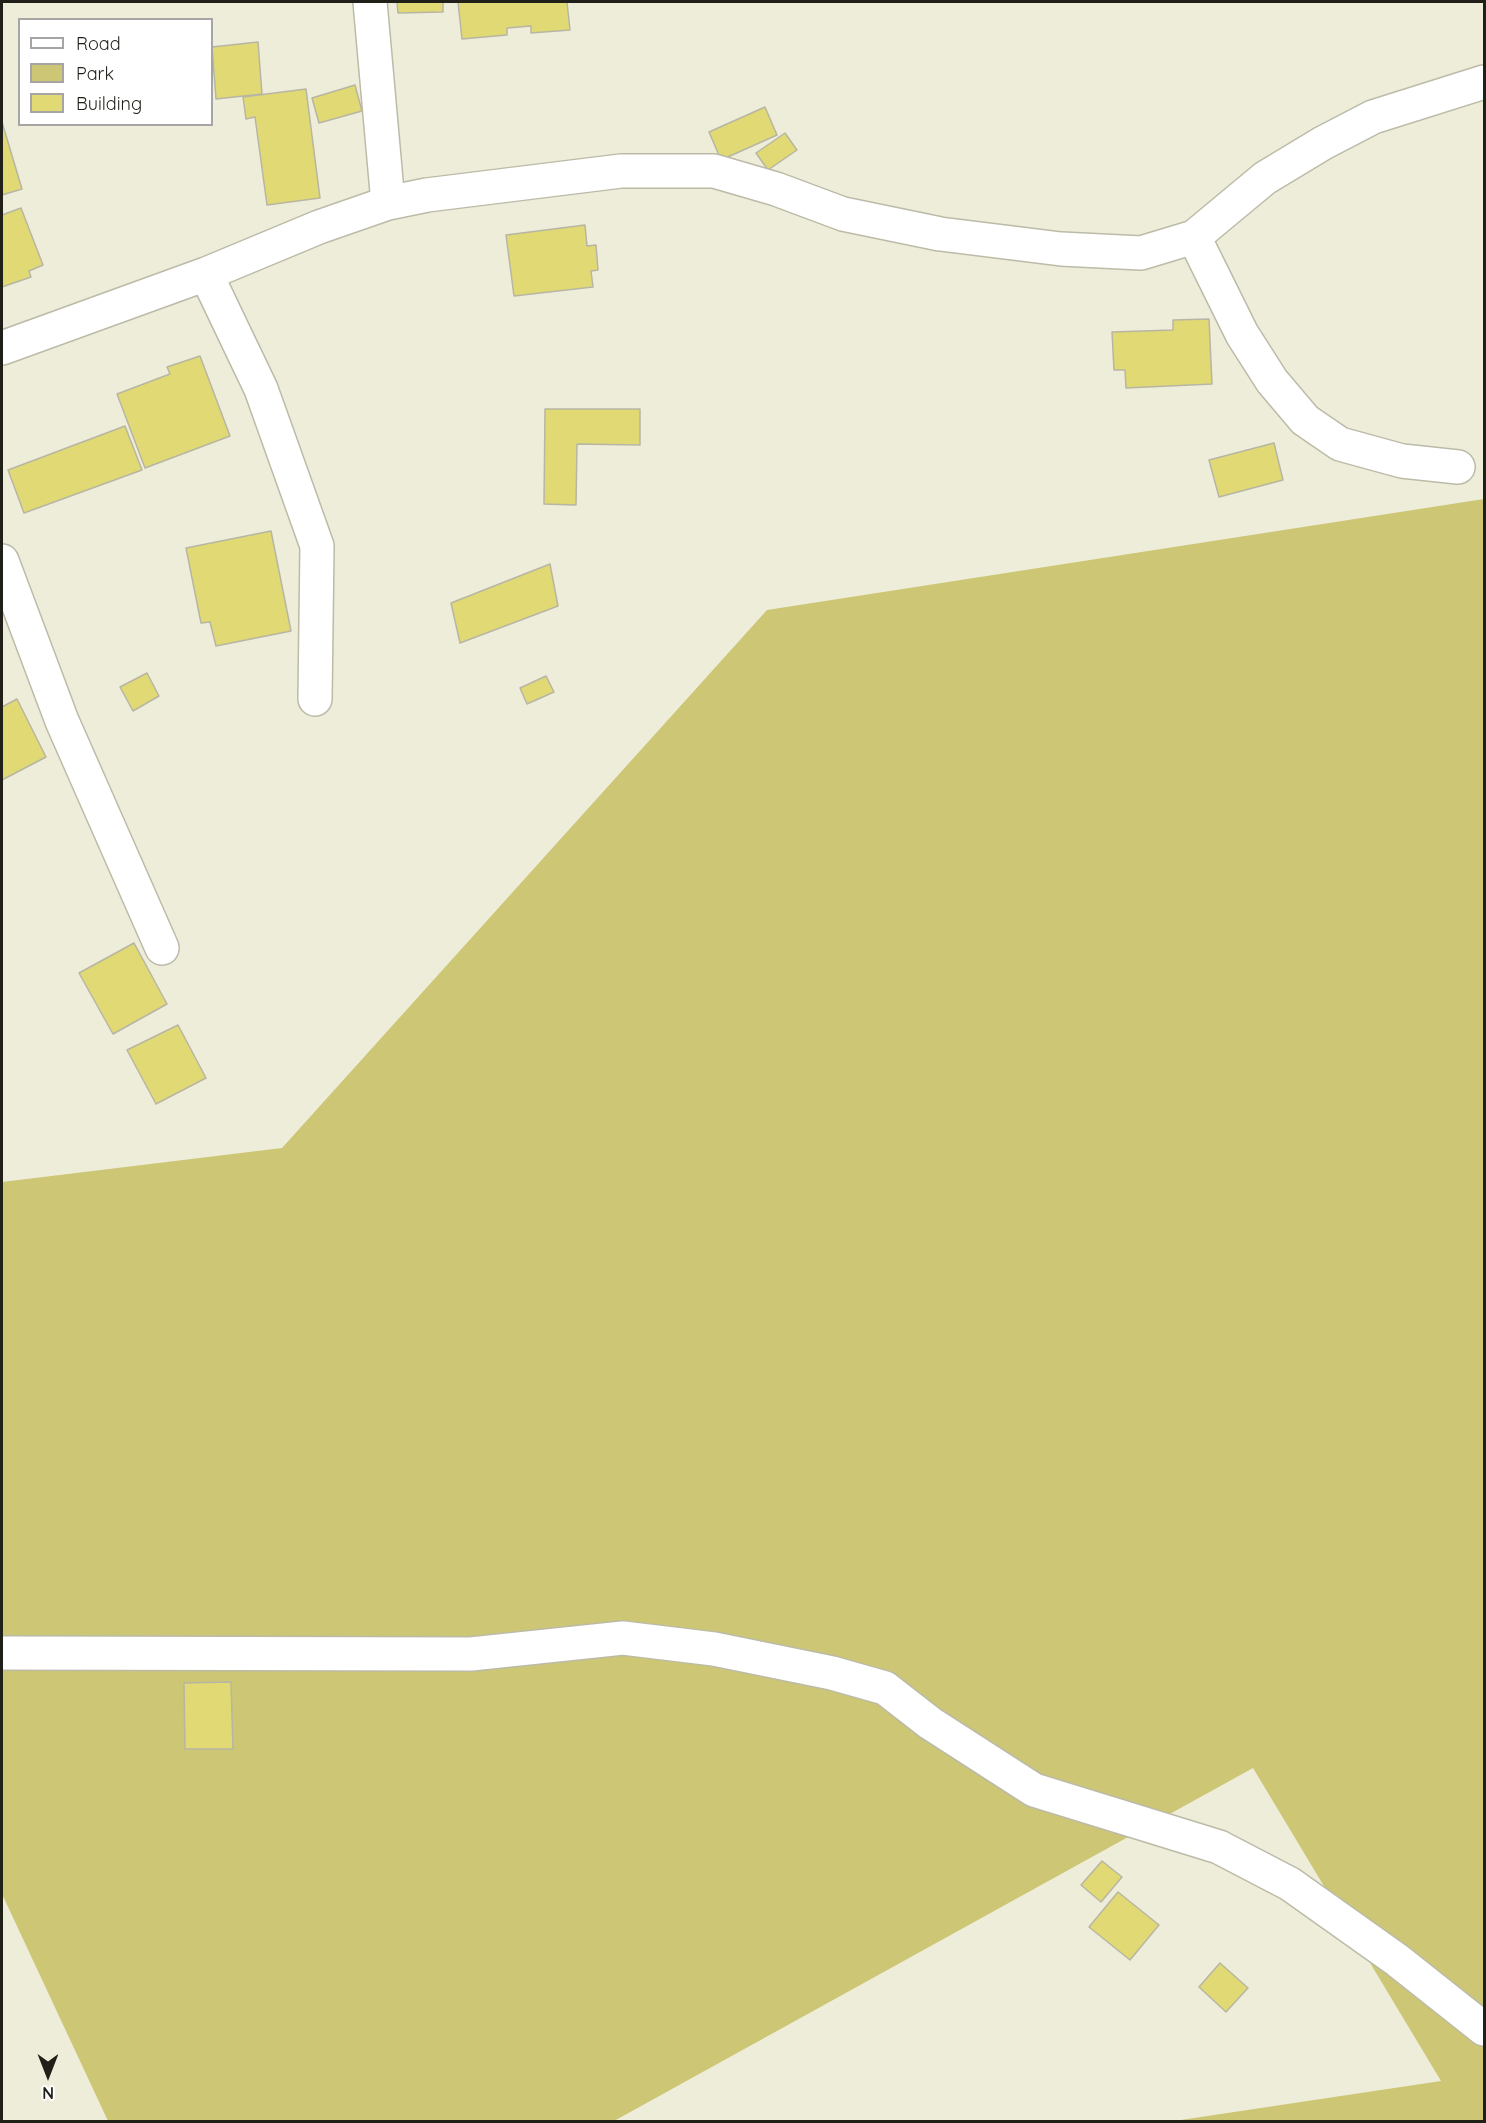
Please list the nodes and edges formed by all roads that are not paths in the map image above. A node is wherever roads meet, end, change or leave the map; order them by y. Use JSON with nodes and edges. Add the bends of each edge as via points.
{"nodes":[{"id":1,"x":370,"y":2,"type":"edge"},
{"id":2,"x":1485,"y":82,"type":"edge"},
{"id":3,"x":388,"y":203,"type":"junction"},
{"id":4,"x":1194,"y":237,"type":"junction"},
{"id":5,"x":206,"y":274,"type":"junction"},
{"id":6,"x":2,"y":348,"type":"edge"},
{"id":7,"x":1458,"y":467,"type":"dead end"},
{"id":8,"x":2,"y":561,"type":"edge"},
{"id":9,"x":315,"y":699,"type":"dead end"},
{"id":10,"x":162,"y":948,"type":"dead end"},
{"id":11,"x":2,"y":1653,"type":"edge"},
{"id":12,"x":1485,"y":2029,"type":"edge"}],
"edges":[{"from":1,"to":3,"type":"street"},
{"from":2,"to":4,"type":"street","via":[[1373,117],[1323,143],[1265,178]]},
{"from":3,"to":4,"type":"street","via":[[621,171],[714,171],[843,214],[940,234],[1061,249],[1141,253]]},
{"from":3,"to":5,"type":"street"},
{"from":4,"to":7,"type":"street","via":[[1242,334],[1272,381],[1305,420],[1340,444],[1402,461]]},
{"from":5,"to":6,"type":"street"},
{"from":5,"to":9,"type":"street","via":[[261,389],[316,546]]},
{"from":8,"to":10,"type":"street","via":[[62,721]]},
{"from":11,"to":12,"type":"street","via":[[471,1654],[622,1638],[714,1649],[832,1672],[885,1688],[930,1723],[1034,1790],[1219,1847],[1290,1884]]}]}
